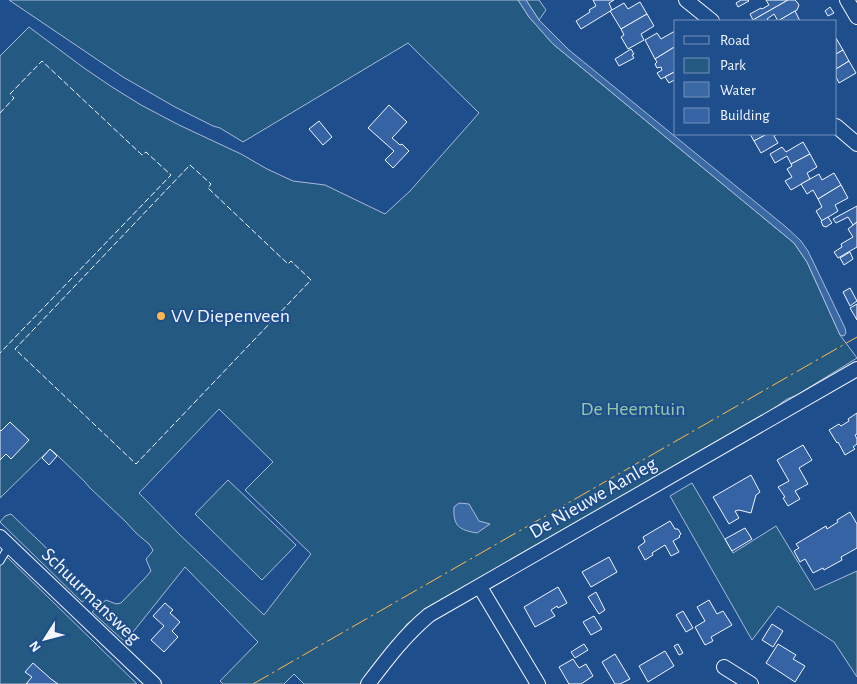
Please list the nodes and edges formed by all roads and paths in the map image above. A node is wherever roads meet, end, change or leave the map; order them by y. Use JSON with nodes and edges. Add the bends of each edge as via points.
{"nodes":[{"id":1,"x":686,"y":0,"type":"edge"},
{"id":2,"x":847,"y":0,"type":"edge"},
{"id":3,"x":857,"y":17,"type":"edge"},
{"id":4,"x":711,"y":20,"type":"edge"},
{"id":5,"x":837,"y":127,"type":"edge"},
{"id":6,"x":857,"y":144,"type":"edge"},
{"id":7,"x":857,"y":369,"type":"edge"},
{"id":8,"x":4,"y":542,"type":"edge"},
{"id":9,"x":0,"y":561,"type":"edge"},
{"id":10,"x":480,"y":587,"type":"junction"},
{"id":11,"x":724,"y":667,"type":"dead end"},
{"id":12,"x":154,"y":684,"type":"edge"},
{"id":13,"x":368,"y":684,"type":"edge"},
{"id":14,"x":538,"y":684,"type":"edge"},
{"id":15,"x":751,"y":684,"type":"edge"}],
"edges":[{"from":1,"to":4,"type":"street"},
{"from":2,"to":3,"type":"street"},
{"from":5,"to":6,"type":"street"},
{"from":7,"to":10,"type":"street","name":"De Nieuwe Aanleg"},
{"from":8,"to":9,"type":"lane"},
{"from":8,"to":12,"type":"street","name":"Schuurmansweg"},
{"from":10,"to":13,"type":"street","name":"De Nieuwe Aanleg","via":[[415,627]]},
{"from":10,"to":14,"type":"street"},
{"from":11,"to":15,"type":"street"}]}
